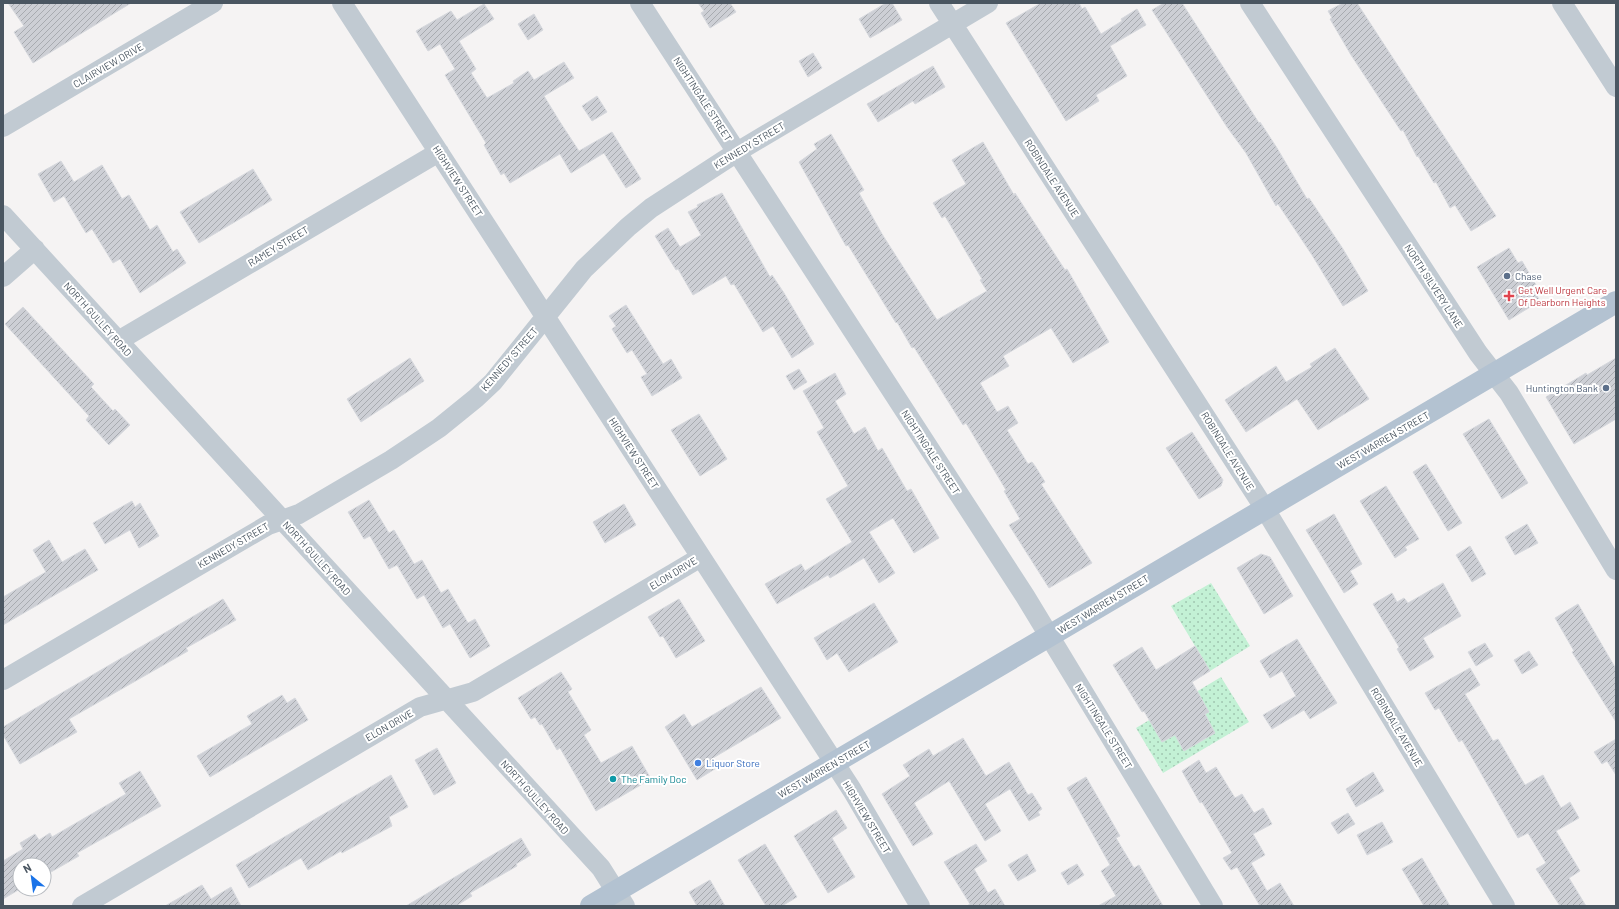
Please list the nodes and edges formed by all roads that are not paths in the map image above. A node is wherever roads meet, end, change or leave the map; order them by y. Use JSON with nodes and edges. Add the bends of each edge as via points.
{"nodes":[{"id":1,"x":213,"y":3,"type":"edge"},
{"id":2,"x":342,"y":3,"type":"edge"},
{"id":3,"x":640,"y":3,"type":"edge"},
{"id":4,"x":939,"y":3,"type":"edge"},
{"id":5,"x":988,"y":3,"type":"edge"},
{"id":6,"x":1250,"y":3,"type":"edge"},
{"id":7,"x":1562,"y":3,"type":"edge"},
{"id":8,"x":952,"y":24,"type":"junction"},
{"id":9,"x":1616,"y":87,"type":"edge"},
{"id":10,"x":3,"y":127,"type":"edge"},
{"id":11,"x":438,"y":152,"type":"junction"},
{"id":12,"x":737,"y":152,"type":"junction"},
{"id":13,"x":3,"y":215,"type":"edge"},
{"id":14,"x":35,"y":249,"type":"junction"},
{"id":15,"x":3,"y":278,"type":"edge"},
{"id":16,"x":1616,"y":302,"type":"edge"},
{"id":17,"x":546,"y":317,"type":"junction"},
{"id":18,"x":118,"y":341,"type":"junction"},
{"id":19,"x":1495,"y":374,"type":"junction"},
{"id":20,"x":1265,"y":509,"type":"junction"},
{"id":21,"x":282,"y":520,"type":"junction"},
{"id":22,"x":701,"y":557,"type":"junction"},
{"id":23,"x":1616,"y":570,"type":"edge"},
{"id":24,"x":1049,"y":636,"type":"junction"},
{"id":25,"x":3,"y":680,"type":"edge"},
{"id":26,"x":447,"y":700,"type":"junction"},
{"id":27,"x":834,"y":763,"type":"junction"},
{"id":28,"x":620,"y":899,"type":"edge"},
{"id":29,"x":82,"y":906,"type":"edge"},
{"id":30,"x":591,"y":906,"type":"edge"},
{"id":31,"x":920,"y":906,"type":"edge"},
{"id":32,"x":1213,"y":906,"type":"edge"},
{"id":33,"x":1505,"y":906,"type":"edge"}],
"edges":[{"from":1,"to":10,"type":"street","name":"CLAIRVIEW DRIVE"},
{"from":2,"to":11,"type":"street","name":"HIGHVIEW STREET"},
{"from":3,"to":12,"type":"street","name":"NIGHTINGALE STREET"},
{"from":4,"to":8,"type":"street","name":"ROBINDALE AVENUE"},
{"from":5,"to":8,"type":"street","name":"KENNEDY STREET"},
{"from":6,"to":19,"type":"street","name":"NORTH SILVERY LANE","via":[[1478,353]]},
{"from":7,"to":9,"type":"street"},
{"from":8,"to":12,"type":"street","name":"KENNEDY STREET"},
{"from":8,"to":20,"type":"street","name":"ROBINDALE AVENUE"},
{"from":11,"to":17,"type":"street","name":"HIGHVIEW STREET"},
{"from":11,"to":18,"type":"street","name":"RAMEY STREET"},
{"from":12,"to":17,"type":"street","name":"KENNEDY STREET","via":[[674,191],[628,227],[584,269]]},
{"from":12,"to":24,"type":"street","name":"NIGHTINGALE STREET"},
{"from":13,"to":14,"type":"street","name":"NORTH GULLEY ROAD"},
{"from":14,"to":15,"type":"street"},
{"from":14,"to":18,"type":"street","name":"NORTH GULLEY ROAD"},
{"from":16,"to":19,"type":"main road","name":"WEST WARREN STREET"},
{"from":17,"to":21,"type":"street","name":"KENNEDY STREET","via":[[492,382],[439,428],[391,460],[299,514]]},
{"from":17,"to":22,"type":"street","name":"HIGHVIEW STREET"},
{"from":18,"to":21,"type":"street","name":"NORTH GULLEY ROAD"},
{"from":19,"to":20,"type":"main road","name":"WEST WARREN STREET"},
{"from":19,"to":23,"type":"street","name":"NORTH SILVERY LANE"},
{"from":20,"to":24,"type":"main road","name":"WEST WARREN STREET"},
{"from":20,"to":33,"type":"street","name":"ROBINDALE AVENUE"},
{"from":21,"to":25,"type":"street","name":"KENNEDY STREET","via":[[268,525]]},
{"from":21,"to":26,"type":"street","name":"NORTH GULLEY ROAD"},
{"from":22,"to":26,"type":"street","name":"ELON DRIVE","via":[[475,690]]},
{"from":22,"to":27,"type":"street","name":"HIGHVIEW STREET"},
{"from":24,"to":27,"type":"main road","name":"WEST WARREN STREET"},
{"from":24,"to":32,"type":"street","name":"NIGHTINGALE STREET"},
{"from":26,"to":28,"type":"street","name":"NORTH GULLEY ROAD","via":[[601,868]]},
{"from":26,"to":29,"type":"street","name":"ELON DRIVE","via":[[420,707]]},
{"from":27,"to":28,"type":"main road","name":"WEST WARREN STREET"},
{"from":27,"to":31,"type":"street","name":"HIGHVIEW STREET"},
{"from":28,"to":30,"type":"main road","name":"WEST WARREN STREET"}]}
